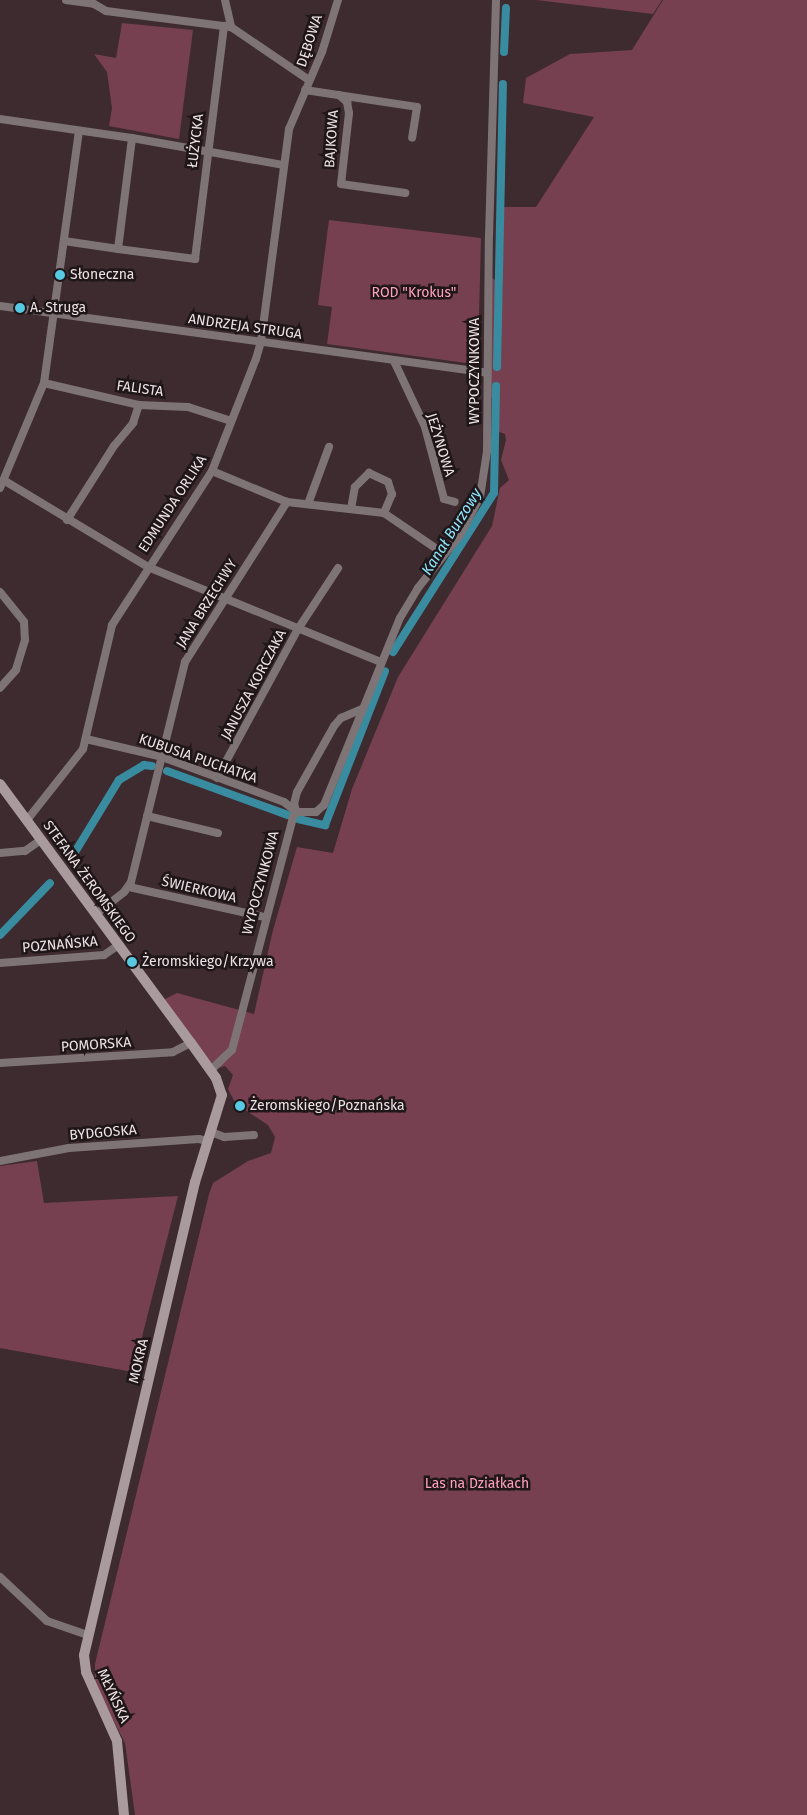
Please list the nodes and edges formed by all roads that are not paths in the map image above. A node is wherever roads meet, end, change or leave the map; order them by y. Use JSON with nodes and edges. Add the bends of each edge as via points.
{"nodes":[{"id":1,"x":66,"y":0,"type":"edge"},
{"id":2,"x":225,"y":0,"type":"edge"},
{"id":3,"x":338,"y":0,"type":"edge"},
{"id":4,"x":490,"y":0,"type":"edge"},
{"id":5,"x":496,"y":0,"type":"edge"},
{"id":6,"x":94,"y":2,"type":"edge"},
{"id":7,"x":228,"y":26,"type":"junction"},
{"id":8,"x":310,"y":80,"type":"junction"},
{"id":9,"x":305,"y":90,"type":"junction"},
{"id":10,"x":339,"y":95,"type":"junction"},
{"id":11,"x":0,"y":119,"type":"edge"},
{"id":12,"x":79,"y":131,"type":"junction"},
{"id":13,"x":132,"y":138,"type":"junction"},
{"id":14,"x":412,"y":138,"type":"dead end"},
{"id":15,"x":207,"y":152,"type":"junction"},
{"id":16,"x":283,"y":165,"type":"junction"},
{"id":17,"x":405,"y":193,"type":"dead end"},
{"id":18,"x":64,"y":241,"type":"junction"},
{"id":19,"x":118,"y":249,"type":"junction"},
{"id":20,"x":0,"y":306,"type":"edge"},
{"id":21,"x":55,"y":313,"type":"junction"},
{"id":22,"x":261,"y":342,"type":"junction"},
{"id":23,"x":394,"y":361,"type":"junction"},
{"id":24,"x":487,"y":374,"type":"junction"},
{"id":25,"x":44,"y":383,"type":"junction"},
{"id":26,"x":139,"y":405,"type":"junction"},
{"id":27,"x":231,"y":421,"type":"junction"},
{"id":28,"x":329,"y":447,"type":"dead end"},
{"id":29,"x":0,"y":470,"type":"edge"},
{"id":30,"x":212,"y":471,"type":"junction"},
{"id":31,"x":7,"y":478,"type":"junction"},
{"id":32,"x":0,"y":488,"type":"edge"},
{"id":33,"x":287,"y":502,"type":"junction"},
{"id":34,"x":455,"y":502,"type":"dead end"},
{"id":35,"x":308,"y":504,"type":"junction"},
{"id":36,"x":350,"y":509,"type":"junction"},
{"id":37,"x":384,"y":513,"type":"junction"},
{"id":38,"x":67,"y":520,"type":"junction"},
{"id":39,"x":444,"y":554,"type":"junction"},
{"id":40,"x":148,"y":567,"type":"junction"},
{"id":41,"x":338,"y":568,"type":"dead end"},
{"id":42,"x":0,"y":592,"type":"edge"},
{"id":43,"x":224,"y":599,"type":"junction"},
{"id":44,"x":298,"y":629,"type":"junction"},
{"id":45,"x":381,"y":662,"type":"junction"},
{"id":46,"x":0,"y":688,"type":"edge"},
{"id":47,"x":362,"y":709,"type":"junction"},
{"id":48,"x":86,"y":739,"type":"junction"},
{"id":49,"x":162,"y":757,"type":"junction"},
{"id":50,"x":217,"y":778,"type":"junction"},
{"id":51,"x":0,"y":784,"type":"edge"},
{"id":52,"x":297,"y":812,"type":"junction"},
{"id":53,"x":147,"y":816,"type":"junction"},
{"id":54,"x":27,"y":820,"type":"junction"},
{"id":55,"x":218,"y":833,"type":"dead end"},
{"id":56,"x":41,"y":840,"type":"junction"},
{"id":57,"x":0,"y":853,"type":"edge"},
{"id":58,"x":129,"y":886,"type":"junction"},
{"id":59,"x":96,"y":914,"type":"junction"},
{"id":60,"x":264,"y":917,"type":"junction"},
{"id":61,"x":119,"y":945,"type":"junction"},
{"id":62,"x":0,"y":963,"type":"edge"},
{"id":63,"x":192,"y":1043,"type":"junction"},
{"id":64,"x":0,"y":1063,"type":"edge"},
{"id":65,"x":211,"y":1070,"type":"junction"},
{"id":66,"x":222,"y":1095,"type":"joint"},
{"id":67,"x":254,"y":1135,"type":"dead end"},
{"id":68,"x":210,"y":1137,"type":"junction"},
{"id":69,"x":0,"y":1161,"type":"edge"},
{"id":70,"x":1,"y":1580,"type":"edge"},
{"id":71,"x":88,"y":1635,"type":"junction"},
{"id":72,"x":124,"y":1815,"type":"edge"}],
"edges":[{"from":1,"to":6,"type":"street"},
{"from":2,"to":7,"type":"street"},
{"from":3,"to":8,"type":"street","name":"DĘBOWA"},
{"from":4,"to":5,"type":"street"},
{"from":5,"to":24,"type":"street","name":"WYPOCZYNKOWA"},
{"from":6,"to":7,"type":"street","via":[[106,11]]},
{"from":7,"to":8,"type":"street"},
{"from":7,"to":15,"type":"street","name":"ŁUŻYCKA"},
{"from":8,"to":9,"type":"street","name":"DĘBOWA"},
{"from":9,"to":10,"type":"street","name":"BAJKOWA"},
{"from":9,"to":16,"type":"street","name":"EDMUNDA ORLIKA","via":[[289,129]]},
{"from":10,"to":14,"type":"street","name":"BAJKOWA","via":[[417,107]]},
{"from":10,"to":17,"type":"street","name":"BAJKOWA","via":[[347,102],[349,113],[341,184]]},
{"from":11,"to":12,"type":"street"},
{"from":12,"to":13,"type":"street"},
{"from":12,"to":18,"type":"street"},
{"from":13,"to":15,"type":"street"},
{"from":13,"to":19,"type":"street"},
{"from":15,"to":16,"type":"street"},
{"from":15,"to":19,"type":"street","name":"ŁUŻYCKA","via":[[195,259]]},
{"from":16,"to":22,"type":"street","name":"EDMUNDA ORLIKA"},
{"from":18,"to":19,"type":"street"},
{"from":18,"to":21,"type":"street"},
{"from":20,"to":21,"type":"street","name":"ANDRZEJA STRUGA"},
{"from":21,"to":22,"type":"street","name":"ANDRZEJA STRUGA"},
{"from":21,"to":25,"type":"street"},
{"from":22,"to":23,"type":"street","name":"ANDRZEJA STRUGA"},
{"from":22,"to":27,"type":"street","name":"EDMUNDA ORLIKA"},
{"from":23,"to":24,"type":"street","name":"ANDRZEJA STRUGA"},
{"from":23,"to":34,"type":"street","name":"JEŻYNOWA","via":[[425,427],[444,498]]},
{"from":24,"to":39,"type":"street","name":"WYPOCZYNKOWA","via":[[487,451],[480,496],[460,535]]},
{"from":25,"to":26,"type":"street","name":"FALISTA"},
{"from":25,"to":31,"type":"street"},
{"from":26,"to":27,"type":"street","name":"FALISTA","via":[[188,407]]},
{"from":26,"to":38,"type":"street","via":[[133,423],[114,446]]},
{"from":27,"to":30,"type":"street","name":"EDMUNDA ORLIKA"},
{"from":28,"to":35,"type":"street"},
{"from":29,"to":31,"type":"street"},
{"from":30,"to":33,"type":"street"},
{"from":30,"to":40,"type":"street","name":"EDMUNDA ORLIKA"},
{"from":31,"to":32,"type":"street"},
{"from":31,"to":38,"type":"street"},
{"from":33,"to":35,"type":"street"},
{"from":33,"to":43,"type":"street","name":"JANA BRZECHWY"},
{"from":35,"to":36,"type":"street"},
{"from":36,"to":37,"type":"street"},
{"from":36,"to":37,"type":"street","via":[[355,487],[369,474],[388,482],[392,494]]},
{"from":37,"to":39,"type":"street"},
{"from":38,"to":40,"type":"street"},
{"from":39,"to":45,"type":"street","name":"WYPOCZYNKOWA","via":[[405,609]]},
{"from":40,"to":43,"type":"street"},
{"from":40,"to":48,"type":"street","name":"EDMUNDA ORLIKA","via":[[112,625]]},
{"from":41,"to":44,"type":"street","name":"JANUSZA KORCZAKA"},
{"from":42,"to":46,"type":"street","via":[[24,622],[25,640],[16,670]]},
{"from":43,"to":44,"type":"street"},
{"from":43,"to":49,"type":"street","name":"JANA BRZECHWY","via":[[185,662]]},
{"from":44,"to":45,"type":"street"},
{"from":44,"to":50,"type":"street","name":"JANUSZA KORCZAKA"},
{"from":45,"to":47,"type":"street","name":"WYPOCZYNKOWA"},
{"from":47,"to":52,"type":"street","name":"WYPOCZYNKOWA","via":[[341,718],[334,726],[297,792],[294,804]]},
{"from":47,"to":52,"type":"street","name":"WYPOCZYNKOWA","via":[[324,805],[316,812]]},
{"from":48,"to":49,"type":"street","name":"KUBUSIA PUCHATKA"},
{"from":48,"to":54,"type":"street","name":"EDMUNDA ORLIKA","via":[[72,764]]},
{"from":49,"to":50,"type":"street","name":"KUBUSIA PUCHATKA"},
{"from":49,"to":53,"type":"street","name":"JANA BRZECHWY"},
{"from":50,"to":52,"type":"street","name":"KUBUSIA PUCHATKA","via":[[284,802]]},
{"from":51,"to":54,"type":"street","name":"STEFANA ŻEROMSKIEGO"},
{"from":52,"to":60,"type":"street","name":"WYPOCZYNKOWA","via":[[290,822]]},
{"from":53,"to":55,"type":"street"},
{"from":53,"to":58,"type":"street","name":"JANA BRZECHWY"},
{"from":54,"to":56,"type":"street","name":"STEFANA ŻEROMSKIEGO"},
{"from":56,"to":57,"type":"street","via":[[25,851]]},
{"from":56,"to":59,"type":"street","name":"STEFANA ŻEROMSKIEGO"},
{"from":58,"to":59,"type":"street"},
{"from":58,"to":60,"type":"street","name":"ŚWIERKOWA"},
{"from":59,"to":61,"type":"street","name":"STEFANA ŻEROMSKIEGO"},
{"from":60,"to":65,"type":"street","name":"WYPOCZYNKOWA","via":[[232,1050]]},
{"from":61,"to":62,"type":"street","name":"POZNAŃSKA","via":[[104,955]]},
{"from":61,"to":63,"type":"street","name":"STEFANA ŻEROMSKIEGO"},
{"from":63,"to":64,"type":"street","name":"POMORSKA","via":[[173,1052]]},
{"from":63,"to":65,"type":"street","name":"STEFANA ŻEROMSKIEGO"},
{"from":65,"to":66,"type":"street","name":"STEFANA ŻEROMSKIEGO"},
{"from":66,"to":68,"type":"street","name":"MOKRA"},
{"from":67,"to":68,"type":"street","name":"BYDGOSKA"},
{"from":68,"to":69,"type":"street","name":"BYDGOSKA","via":[[69,1148]]},
{"from":68,"to":71,"type":"street","name":"MOKRA","via":[[195,1182]]},
{"from":70,"to":71,"type":"street","via":[[47,1621]]},
{"from":71,"to":72,"type":"street","name":"MŁYŃSKA","via":[[85,1667],[115,1732]]}]}
